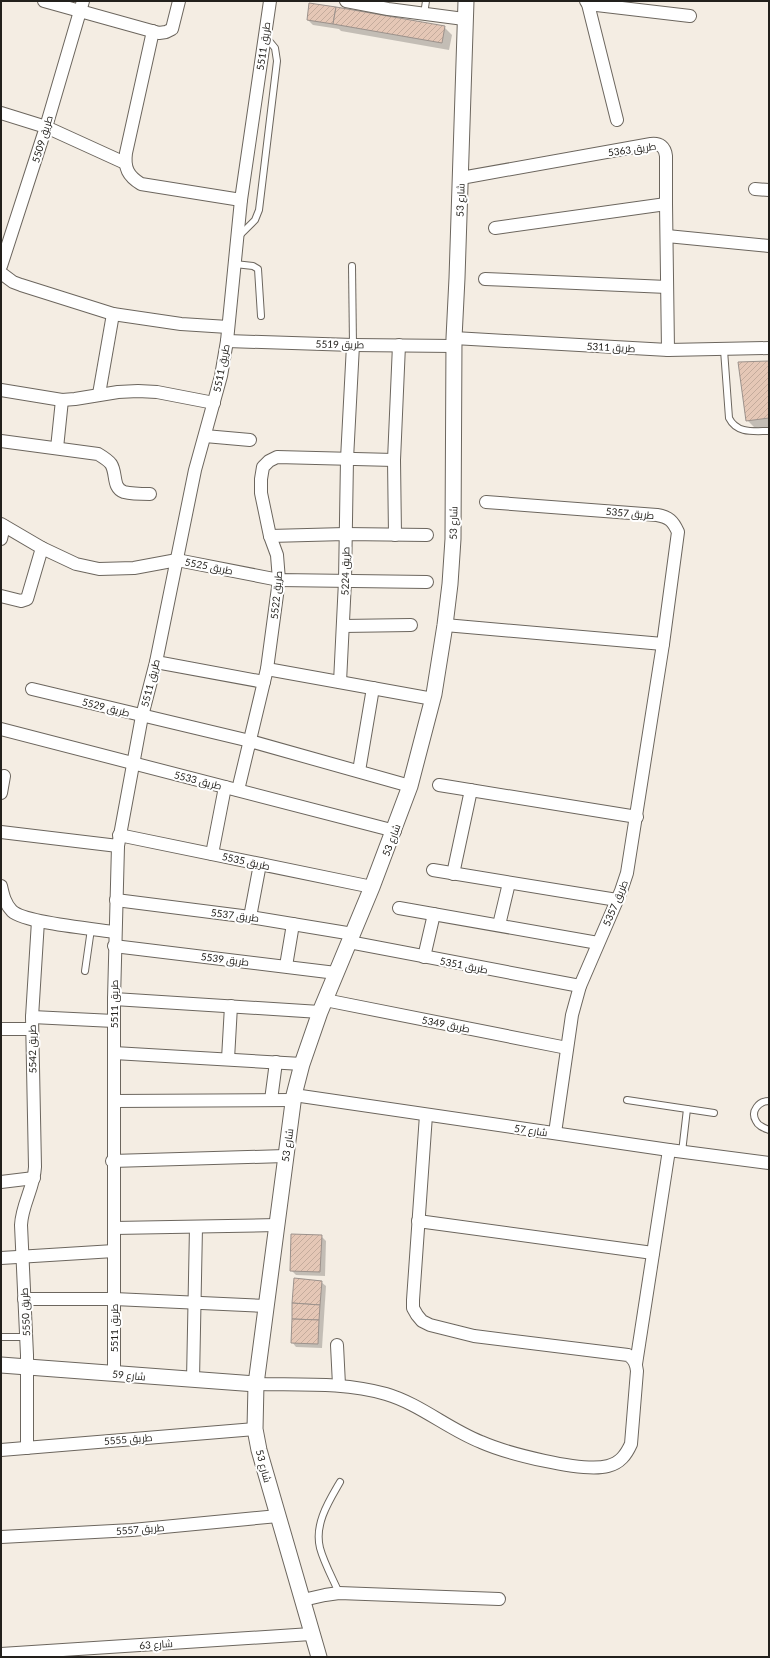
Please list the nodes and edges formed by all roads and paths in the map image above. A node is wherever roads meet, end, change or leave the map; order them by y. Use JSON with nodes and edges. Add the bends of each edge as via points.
{"nodes":[{"id":1,"x":44,"y":1,"type":"edge"},
{"id":2,"x":179,"y":1,"type":"edge"},
{"id":3,"x":270,"y":1,"type":"edge"},
{"id":4,"x":346,"y":1,"type":"edge"},
{"id":5,"x":426,"y":1,"type":"edge"},
{"id":6,"x":466,"y":1,"type":"edge"},
{"id":7,"x":587,"y":3,"type":"edge"},
{"id":8,"x":389,"y":5,"type":"edge"},
{"id":9,"x":81,"y":6,"type":"edge"},
{"id":10,"x":424,"y":14,"type":"junction"},
{"id":11,"x":690,"y":16,"type":"dead end"},
{"id":12,"x":464,"y":19,"type":"junction"},
{"id":13,"x":153,"y":31,"type":"junction"},
{"id":14,"x":264,"y":36,"type":"junction"},
{"id":15,"x":1,"y":113,"type":"edge"},
{"id":16,"x":617,"y":120,"type":"dead end"},
{"id":17,"x":46,"y":127,"type":"junction"},
{"id":18,"x":125,"y":163,"type":"junction"},
{"id":19,"x":460,"y":178,"type":"junction"},
{"id":20,"x":755,"y":189,"type":"dead end"},
{"id":21,"x":769,"y":190,"type":"edge"},
{"id":22,"x":241,"y":200,"type":"junction"},
{"id":23,"x":666,"y":204,"type":"junction"},
{"id":24,"x":495,"y":228,"type":"dead end"},
{"id":25,"x":666,"y":236,"type":"junction"},
{"id":26,"x":237,"y":237,"type":"junction"},
{"id":27,"x":769,"y":246,"type":"edge"},
{"id":28,"x":235,"y":264,"type":"junction"},
{"id":29,"x":1,"y":266,"type":"edge"},
{"id":30,"x":352,"y":266,"type":"dead end"},
{"id":31,"x":1,"y":273,"type":"edge"},
{"id":32,"x":485,"y":279,"type":"dead end"},
{"id":33,"x":667,"y":287,"type":"junction"},
{"id":34,"x":113,"y":314,"type":"junction"},
{"id":35,"x":260,"y":316,"type":"dead end"},
{"id":36,"x":228,"y":327,"type":"junction"},
{"id":37,"x":227,"y":341,"type":"junction"},
{"id":38,"x":454,"y":342,"type":"junction"},
{"id":39,"x":353,"y":345,"type":"junction"},
{"id":40,"x":400,"y":345,"type":"junction"},
{"id":41,"x":769,"y":348,"type":"edge"},
{"id":42,"x":668,"y":350,"type":"junction"},
{"id":43,"x":724,"y":350,"type":"junction"},
{"id":44,"x":1,"y":390,"type":"edge"},
{"id":45,"x":99,"y":394,"type":"junction"},
{"id":46,"x":62,"y":400,"type":"junction"},
{"id":47,"x":214,"y":403,"type":"junction"},
{"id":48,"x":769,"y":431,"type":"edge"},
{"id":49,"x":205,"y":436,"type":"junction"},
{"id":50,"x":250,"y":440,"type":"dead end"},
{"id":51,"x":1,"y":441,"type":"edge"},
{"id":52,"x":57,"y":448,"type":"junction"},
{"id":53,"x":347,"y":459,"type":"junction"},
{"id":54,"x":394,"y":460,"type":"junction"},
{"id":55,"x":150,"y":494,"type":"dead end"},
{"id":56,"x":486,"y":502,"type":"dead end"},
{"id":57,"x":3,"y":525,"type":"edge"},
{"id":58,"x":345,"y":534,"type":"junction"},
{"id":59,"x":395,"y":535,"type":"junction"},
{"id":60,"x":427,"y":535,"type":"dead end"},
{"id":61,"x":270,"y":536,"type":"junction"},
{"id":62,"x":1,"y":539,"type":"edge"},
{"id":63,"x":42,"y":548,"type":"junction"},
{"id":64,"x":176,"y":560,"type":"junction"},
{"id":65,"x":279,"y":580,"type":"junction"},
{"id":66,"x":345,"y":581,"type":"junction"},
{"id":67,"x":427,"y":582,"type":"dead end"},
{"id":68,"x":1,"y":596,"type":"edge"},
{"id":69,"x":411,"y":625,"type":"dead end"},
{"id":70,"x":445,"y":625,"type":"junction"},
{"id":71,"x":343,"y":626,"type":"junction"},
{"id":72,"x":663,"y":644,"type":"junction"},
{"id":73,"x":156,"y":662,"type":"junction"},
{"id":74,"x":267,"y":669,"type":"junction"},
{"id":75,"x":264,"y":682,"type":"junction"},
{"id":76,"x":340,"y":682,"type":"junction"},
{"id":77,"x":374,"y":688,"type":"junction"},
{"id":78,"x":32,"y":689,"type":"dead end"},
{"id":79,"x":433,"y":699,"type":"junction"},
{"id":80,"x":142,"y":716,"type":"junction"},
{"id":81,"x":1,"y":729,"type":"edge"},
{"id":82,"x":250,"y":741,"type":"junction"},
{"id":83,"x":133,"y":764,"type":"junction"},
{"id":84,"x":359,"y":771,"type":"junction"},
{"id":85,"x":4,"y":776,"type":"dead end"},
{"id":86,"x":439,"y":785,"type":"dead end"},
{"id":87,"x":410,"y":786,"type":"junction"},
{"id":88,"x":225,"y":787,"type":"junction"},
{"id":89,"x":238,"y":790,"type":"junction"},
{"id":90,"x":471,"y":790,"type":"junction"},
{"id":91,"x":1,"y":793,"type":"edge"},
{"id":92,"x":637,"y":817,"type":"junction"},
{"id":93,"x":395,"y":831,"type":"junction"},
{"id":94,"x":1,"y":832,"type":"edge"},
{"id":95,"x":118,"y":841,"type":"junction"},
{"id":96,"x":212,"y":854,"type":"junction"},
{"id":97,"x":260,"y":864,"type":"junction"},
{"id":98,"x":434,"y":870,"type":"dead end"},
{"id":99,"x":453,"y":874,"type":"junction"},
{"id":100,"x":509,"y":883,"type":"junction"},
{"id":101,"x":1,"y":886,"type":"edge"},
{"id":102,"x":372,"y":887,"type":"junction"},
{"id":103,"x":116,"y":900,"type":"junction"},
{"id":104,"x":617,"y":900,"type":"junction"},
{"id":105,"x":400,"y":908,"type":"dead end"},
{"id":106,"x":434,"y":914,"type":"junction"},
{"id":107,"x":250,"y":917,"type":"junction"},
{"id":108,"x":38,"y":921,"type":"junction"},
{"id":109,"x":293,"y":924,"type":"junction"},
{"id":110,"x":499,"y":926,"type":"junction"},
{"id":111,"x":91,"y":929,"type":"junction"},
{"id":112,"x":115,"y":932,"type":"junction"},
{"id":113,"x":351,"y":938,"type":"junction"},
{"id":114,"x":598,"y":943,"type":"junction"},
{"id":115,"x":114,"y":946,"type":"junction"},
{"id":116,"x":424,"y":957,"type":"junction"},
{"id":117,"x":286,"y":966,"type":"junction"},
{"id":118,"x":85,"y":971,"type":"dead end"},
{"id":119,"x":336,"y":973,"type":"junction"},
{"id":120,"x":580,"y":986,"type":"junction"},
{"id":121,"x":114,"y":999,"type":"junction"},
{"id":122,"x":231,"y":1006,"type":"junction"},
{"id":123,"x":322,"y":1006,"type":"junction"},
{"id":124,"x":114,"y":1021,"type":"junction"},
{"id":125,"x":32,"y":1023,"type":"junction"},
{"id":126,"x":1,"y":1029,"type":"edge"},
{"id":127,"x":567,"y":1048,"type":"junction"},
{"id":128,"x":114,"y":1053,"type":"junction"},
{"id":129,"x":228,"y":1059,"type":"junction"},
{"id":130,"x":276,"y":1062,"type":"junction"},
{"id":131,"x":302,"y":1064,"type":"junction"},
{"id":132,"x":294,"y":1097,"type":"junction"},
{"id":133,"x":271,"y":1100,"type":"junction"},
{"id":134,"x":627,"y":1100,"type":"dead end"},
{"id":135,"x":114,"y":1101,"type":"junction"},
{"id":136,"x":769,"y":1101,"type":"edge"},
{"id":137,"x":687,"y":1109,"type":"junction"},
{"id":138,"x":714,"y":1112,"type":"dead end"},
{"id":139,"x":426,"y":1115,"type":"junction"},
{"id":140,"x":769,"y":1130,"type":"edge"},
{"id":141,"x":555,"y":1133,"type":"junction"},
{"id":142,"x":669,"y":1150,"type":"junction"},
{"id":143,"x":682,"y":1152,"type":"junction"},
{"id":144,"x":286,"y":1156,"type":"junction"},
{"id":145,"x":112,"y":1161,"type":"junction"},
{"id":146,"x":769,"y":1163,"type":"edge"},
{"id":147,"x":34,"y":1178,"type":"junction"},
{"id":148,"x":1,"y":1182,"type":"edge"},
{"id":149,"x":418,"y":1221,"type":"junction"},
{"id":150,"x":277,"y":1225,"type":"junction"},
{"id":151,"x":196,"y":1226,"type":"junction"},
{"id":152,"x":114,"y":1228,"type":"junction"},
{"id":153,"x":114,"y":1252,"type":"junction"},
{"id":154,"x":653,"y":1253,"type":"junction"},
{"id":155,"x":22,"y":1256,"type":"junction"},
{"id":156,"x":1,"y":1258,"type":"edge"},
{"id":157,"x":24,"y":1299,"type":"junction"},
{"id":158,"x":114,"y":1299,"type":"junction"},
{"id":159,"x":195,"y":1303,"type":"junction"},
{"id":160,"x":267,"y":1306,"type":"junction"},
{"id":161,"x":26,"y":1336,"type":"junction"},
{"id":162,"x":1,"y":1337,"type":"edge"},
{"id":163,"x":337,"y":1345,"type":"dead end"},
{"id":164,"x":636,"y":1364,"type":"junction"},
{"id":165,"x":1,"y":1365,"type":"edge"},
{"id":166,"x":27,"y":1367,"type":"junction"},
{"id":167,"x":114,"y":1374,"type":"junction"},
{"id":168,"x":192,"y":1380,"type":"junction"},
{"id":169,"x":256,"y":1384,"type":"junction"},
{"id":170,"x":339,"y":1385,"type":"junction"},
{"id":171,"x":255,"y":1429,"type":"junction"},
{"id":172,"x":27,"y":1448,"type":"junction"},
{"id":173,"x":1,"y":1450,"type":"edge"},
{"id":174,"x":340,"y":1482,"type":"dead end"},
{"id":175,"x":278,"y":1516,"type":"junction"},
{"id":176,"x":1,"y":1537,"type":"edge"},
{"id":177,"x":339,"y":1593,"type":"junction"},
{"id":178,"x":499,"y":1599,"type":"dead end"},
{"id":179,"x":303,"y":1600,"type":"junction"},
{"id":180,"x":312,"y":1634,"type":"junction"},
{"id":181,"x":1,"y":1654,"type":"edge"},
{"id":182,"x":319,"y":1657,"type":"edge"}],
"edges":[{"from":1,"to":9,"type":"street"},
{"from":2,"to":13,"type":"street","via":[[172,29],[166,32]]},
{"from":3,"to":14,"type":"street","name":"طريق 5511"},
{"from":4,"to":8,"type":"street"},
{"from":5,"to":10,"type":"lane"},
{"from":6,"to":12,"type":"street","name":"شارع 53"},
{"from":7,"to":11,"type":"street"},
{"from":7,"to":16,"type":"street"},
{"from":8,"to":10,"type":"street"},
{"from":9,"to":13,"type":"street"},
{"from":9,"to":17,"type":"street","name":"طريق 5509"},
{"from":10,"to":12,"type":"street"},
{"from":12,"to":19,"type":"street","name":"شارع 53"},
{"from":13,"to":18,"type":"street"},
{"from":14,"to":22,"type":"street","name":"طريق 5511"},
{"from":14,"to":26,"type":"lane","via":[[275,48],[277,61],[259,210],[255,220]]},
{"from":15,"to":17,"type":"street"},
{"from":17,"to":18,"type":"street"},
{"from":17,"to":29,"type":"street","name":"طريق 5509"},
{"from":18,"to":22,"type":"street","via":[[133,179],[141,184]]},
{"from":19,"to":23,"type":"street","name":"طريق 5363","via":[[657,143],[666,150]]},
{"from":19,"to":38,"type":"street","name":"شارع 53"},
{"from":20,"to":21,"type":"street"},
{"from":22,"to":26,"type":"street","name":"طريق 5511"},
{"from":23,"to":24,"type":"street"},
{"from":23,"to":25,"type":"street","name":"طريق 5363"},
{"from":25,"to":27,"type":"street"},
{"from":25,"to":33,"type":"street","name":"طريق 5363"},
{"from":26,"to":28,"type":"street","name":"طريق 5511"},
{"from":28,"to":35,"type":"lane","via":[[258,269]]},
{"from":28,"to":36,"type":"street","name":"طريق 5511"},
{"from":30,"to":39,"type":"lane"},
{"from":31,"to":34,"type":"street","via":[[21,285]]},
{"from":32,"to":33,"type":"street"},
{"from":33,"to":42,"type":"street","name":"طريق 5363"},
{"from":34,"to":36,"type":"street","via":[[181,324]]},
{"from":34,"to":45,"type":"street"},
{"from":36,"to":37,"type":"street","name":"طريق 5511"},
{"from":37,"to":39,"type":"street","name":"طريق 5519"},
{"from":37,"to":47,"type":"street","name":"طريق 5511"},
{"from":38,"to":40,"type":"street","name":"طريق 5519"},
{"from":38,"to":42,"type":"street","name":"طريق 5311"},
{"from":38,"to":70,"type":"street","name":"شارع 53","via":[[453,539]]},
{"from":39,"to":40,"type":"street","name":"طريق 5519"},
{"from":39,"to":53,"type":"street","name":"طريق 5224"},
{"from":40,"to":54,"type":"street"},
{"from":41,"to":43,"type":"street","name":"طريق 5311"},
{"from":42,"to":43,"type":"street","name":"طريق 5311"},
{"from":43,"to":48,"type":"lane","via":[[729,418],[732,424],[742,430]]},
{"from":44,"to":46,"type":"street"},
{"from":45,"to":46,"type":"street","via":[[81,399]]},
{"from":45,"to":47,"type":"street","via":[[157,392]]},
{"from":46,"to":52,"type":"street"},
{"from":47,"to":49,"type":"street","name":"طريق 5511"},
{"from":49,"to":50,"type":"street"},
{"from":49,"to":64,"type":"street","name":"طريق 5511"},
{"from":51,"to":52,"type":"street"},
{"from":52,"to":55,"type":"street","via":[[98,454],[111,464],[119,489],[124,492]]},
{"from":53,"to":54,"type":"street"},
{"from":53,"to":58,"type":"street","name":"طريق 5224"},
{"from":53,"to":61,"type":"street","name":"طريق 5522","via":[[277,457],[269,461],[263,467],[261,479]]},
{"from":54,"to":59,"type":"street"},
{"from":56,"to":72,"type":"street","name":"طريق 5357","via":[[667,517],[674,523],[678,532]]},
{"from":57,"to":62,"type":"street"},
{"from":57,"to":63,"type":"street","name":"طريق 5525"},
{"from":58,"to":59,"type":"street"},
{"from":58,"to":61,"type":"street"},
{"from":58,"to":66,"type":"street","name":"طريق 5224"},
{"from":59,"to":60,"type":"street"},
{"from":61,"to":65,"type":"street","name":"طريق 5522","via":[[277,555]]},
{"from":63,"to":64,"type":"street","name":"طريق 5525","via":[[76,564],[99,569],[134,568]]},
{"from":63,"to":68,"type":"street","via":[[28,599],[21,601]]},
{"from":64,"to":65,"type":"street","name":"طريق 5525"},
{"from":64,"to":73,"type":"street","name":"طريق 5511"},
{"from":65,"to":66,"type":"street","name":"طريق 5525"},
{"from":65,"to":74,"type":"street","name":"طريق 5522"},
{"from":66,"to":67,"type":"street","name":"طريق 5525"},
{"from":66,"to":71,"type":"street","name":"طريق 5224"},
{"from":69,"to":71,"type":"street"},
{"from":70,"to":72,"type":"street"},
{"from":70,"to":79,"type":"street","name":"شارع 53"},
{"from":71,"to":76,"type":"street","name":"طريق 5224"},
{"from":72,"to":92,"type":"street","name":"طريق 5357"},
{"from":73,"to":75,"type":"street"},
{"from":73,"to":80,"type":"street","name":"طريق 5511"},
{"from":74,"to":75,"type":"street","name":"طريق 5522"},
{"from":74,"to":76,"type":"street"},
{"from":75,"to":82,"type":"street","name":"طريق 5522"},
{"from":76,"to":77,"type":"street"},
{"from":77,"to":79,"type":"street"},
{"from":77,"to":84,"type":"street"},
{"from":78,"to":80,"type":"street","name":"طريق 5529"},
{"from":79,"to":87,"type":"street","name":"شارع 53"},
{"from":80,"to":82,"type":"street","name":"طريق 5529"},
{"from":80,"to":83,"type":"street","name":"طريق 5511"},
{"from":81,"to":83,"type":"street","name":"طريق 5533"},
{"from":82,"to":84,"type":"street","name":"طريق 5529"},
{"from":82,"to":89,"type":"street","name":"طريق 5522"},
{"from":83,"to":88,"type":"street","name":"طريق 5533"},
{"from":83,"to":95,"type":"street","name":"طريق 5511"},
{"from":84,"to":87,"type":"street","name":"طريق 5529"},
{"from":85,"to":91,"type":"street"},
{"from":86,"to":90,"type":"street"},
{"from":87,"to":93,"type":"street","name":"شارع 53"},
{"from":88,"to":89,"type":"street","name":"طريق 5533"},
{"from":88,"to":96,"type":"street"},
{"from":89,"to":93,"type":"street","name":"طريق 5533"},
{"from":90,"to":92,"type":"street"},
{"from":90,"to":99,"type":"street"},
{"from":92,"to":104,"type":"street","name":"طريق 5357","via":[[627,873]]},
{"from":93,"to":102,"type":"street","name":"شارع 53"},
{"from":94,"to":95,"type":"street","name":"طريق 5535"},
{"from":95,"to":96,"type":"street","name":"طريق 5535"},
{"from":95,"to":103,"type":"street","name":"طريق 5511"},
{"from":96,"to":97,"type":"street","name":"طريق 5535"},
{"from":97,"to":102,"type":"street","name":"طريق 5535"},
{"from":97,"to":107,"type":"street"},
{"from":98,"to":99,"type":"street"},
{"from":99,"to":100,"type":"street"},
{"from":100,"to":104,"type":"street"},
{"from":100,"to":110,"type":"street"},
{"from":101,"to":108,"type":"street","via":[[3,896],[13,912]]},
{"from":102,"to":113,"type":"street","name":"شارع 53"},
{"from":103,"to":107,"type":"street","name":"طريق 5537"},
{"from":103,"to":112,"type":"street","name":"طريق 5511"},
{"from":104,"to":114,"type":"street","name":"طريق 5357"},
{"from":105,"to":106,"type":"street"},
{"from":106,"to":110,"type":"street"},
{"from":106,"to":116,"type":"street"},
{"from":107,"to":109,"type":"street","name":"طريق 5537"},
{"from":108,"to":111,"type":"street"},
{"from":108,"to":125,"type":"street","name":"طريق 5542"},
{"from":109,"to":113,"type":"street","name":"طريق 5537"},
{"from":109,"to":117,"type":"street"},
{"from":110,"to":114,"type":"street"},
{"from":111,"to":112,"type":"street"},
{"from":111,"to":118,"type":"lane"},
{"from":112,"to":115,"type":"street","name":"طريق 5511"},
{"from":113,"to":116,"type":"street","name":"طريق 5351"},
{"from":113,"to":119,"type":"street","name":"شارع 53"},
{"from":114,"to":120,"type":"street","name":"طريق 5357"},
{"from":115,"to":117,"type":"street","name":"طريق 5539"},
{"from":115,"to":121,"type":"street","name":"طريق 5511"},
{"from":116,"to":120,"type":"street","name":"طريق 5351"},
{"from":117,"to":119,"type":"street","name":"طريق 5539"},
{"from":119,"to":123,"type":"street","name":"شارع 53"},
{"from":120,"to":127,"type":"street","name":"طريق 5357"},
{"from":121,"to":122,"type":"street","name":"طريق 5349"},
{"from":121,"to":124,"type":"street","name":"طريق 5511"},
{"from":122,"to":123,"type":"street","name":"طريق 5349"},
{"from":122,"to":129,"type":"street"},
{"from":123,"to":127,"type":"street","name":"طريق 5349"},
{"from":123,"to":131,"type":"street","name":"شارع 53"},
{"from":124,"to":125,"type":"street"},
{"from":124,"to":128,"type":"street","name":"طريق 5511"},
{"from":125,"to":126,"type":"street"},
{"from":125,"to":147,"type":"street","name":"طريق 5542"},
{"from":127,"to":141,"type":"street","name":"طريق 5357"},
{"from":128,"to":129,"type":"street"},
{"from":128,"to":135,"type":"street","name":"طريق 5511"},
{"from":129,"to":130,"type":"street"},
{"from":130,"to":131,"type":"street"},
{"from":130,"to":133,"type":"street"},
{"from":131,"to":132,"type":"street","name":"شارع 53"},
{"from":132,"to":133,"type":"street","name":"شارع 57"},
{"from":132,"to":139,"type":"street","name":"شارع 57"},
{"from":132,"to":144,"type":"street","name":"شارع 53"},
{"from":133,"to":135,"type":"street","name":"شارع 57"},
{"from":134,"to":137,"type":"lane"},
{"from":135,"to":145,"type":"street","name":"طريق 5511"},
{"from":136,"to":140,"type":"lane","via":[[757,1106],[754,1116],[759,1125]]},
{"from":137,"to":138,"type":"lane"},
{"from":137,"to":143,"type":"lane"},
{"from":139,"to":141,"type":"street","name":"شارع 57"},
{"from":139,"to":149,"type":"street"},
{"from":141,"to":142,"type":"street","name":"شارع 57"},
{"from":142,"to":143,"type":"street","name":"شارع 57"},
{"from":142,"to":154,"type":"street"},
{"from":143,"to":146,"type":"street","name":"شارع 57"},
{"from":144,"to":145,"type":"street"},
{"from":144,"to":150,"type":"street","name":"شارع 53"},
{"from":145,"to":152,"type":"street","name":"طريق 5511"},
{"from":147,"to":148,"type":"street"},
{"from":147,"to":155,"type":"street","name":"طريق 5550","via":[[22,1213]]},
{"from":149,"to":154,"type":"street"},
{"from":149,"to":164,"type":"street","via":[[412,1300],[415,1312],[422,1321],[474,1336],[621,1353],[628,1355]]},
{"from":150,"to":151,"type":"street"},
{"from":150,"to":160,"type":"street","name":"شارع 53"},
{"from":151,"to":152,"type":"street"},
{"from":151,"to":159,"type":"street"},
{"from":152,"to":153,"type":"street","name":"طريق 5511"},
{"from":153,"to":155,"type":"street"},
{"from":153,"to":158,"type":"street","name":"طريق 5511"},
{"from":154,"to":164,"type":"street"},
{"from":155,"to":156,"type":"street"},
{"from":155,"to":157,"type":"street","name":"طريق 5550"},
{"from":157,"to":158,"type":"street"},
{"from":157,"to":161,"type":"street","name":"طريق 5550"},
{"from":158,"to":159,"type":"street"},
{"from":158,"to":167,"type":"street","name":"طريق 5511"},
{"from":159,"to":160,"type":"street"},
{"from":159,"to":168,"type":"street"},
{"from":160,"to":169,"type":"street","name":"شارع 53"},
{"from":161,"to":162,"type":"lane"},
{"from":161,"to":166,"type":"street","name":"طريق 5550"},
{"from":163,"to":170,"type":"street"},
{"from":164,"to":170,"type":"street","via":[[632,1444],[618,1462],[608,1467],[591,1468],[563,1464],[507,1451],[480,1442],[388,1395]]},
{"from":165,"to":166,"type":"street","name":"شارع 59"},
{"from":166,"to":167,"type":"street","name":"شارع 59"},
{"from":166,"to":172,"type":"street","name":"طريق 5550"},
{"from":167,"to":168,"type":"street","name":"شارع 59"},
{"from":168,"to":169,"type":"street","name":"شارع 59"},
{"from":169,"to":170,"type":"street"},
{"from":169,"to":171,"type":"street","name":"شارع 53"},
{"from":171,"to":172,"type":"street","name":"طريق 5555"},
{"from":171,"to":175,"type":"street","name":"شارع 53"},
{"from":172,"to":173,"type":"street","name":"طريق 5555"},
{"from":174,"to":177,"type":"lane","via":[[326,1507],[320,1525],[320,1547]]},
{"from":175,"to":176,"type":"street","name":"طريق 5557","via":[[132,1530]]},
{"from":175,"to":179,"type":"street","name":"شارع 53"},
{"from":177,"to":178,"type":"street"},
{"from":177,"to":179,"type":"street"},
{"from":179,"to":180,"type":"street","name":"شارع 53"},
{"from":180,"to":181,"type":"street","name":"شارع 63"},
{"from":180,"to":182,"type":"street","name":"شارع 53"}]}
